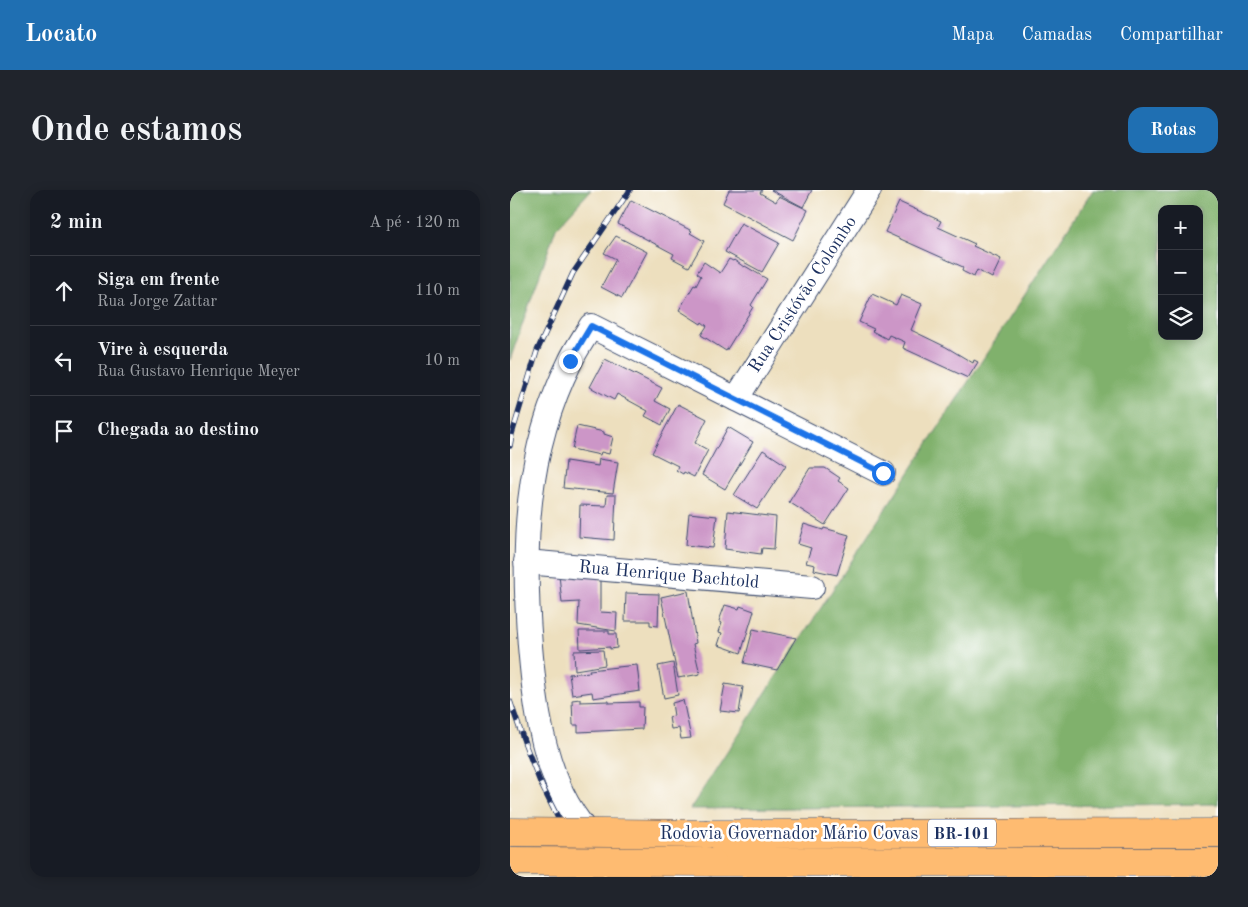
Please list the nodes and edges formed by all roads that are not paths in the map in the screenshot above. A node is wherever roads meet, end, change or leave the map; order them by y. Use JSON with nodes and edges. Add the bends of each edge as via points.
{"nodes":[{"id":1,"x":869,"y":190,"type":"edge"},
{"id":2,"x":736,"y":399,"type":"junction"},
{"id":3,"x":883,"y":473,"type":"dead end"},
{"id":4,"x":526,"y":562,"type":"junction"},
{"id":5,"x":812,"y":587,"type":"dead end"},
{"id":6,"x":510,"y":832,"type":"edge"},
{"id":7,"x":1218,"y":833,"type":"edge"},
{"id":8,"x":510,"y":861,"type":"edge"},
{"id":9,"x":1218,"y":862,"type":"edge"},
{"id":10,"x":625,"y":877,"type":"edge"}],
"edges":[{"from":1,"to":2,"type":"street","name":"Rua Cristóvão Colombo"},
{"from":2,"to":3,"type":"street"},
{"from":2,"to":4,"type":"street","via":[[591,326],[570,361],[540,443],[532,481]]},
{"from":4,"to":5,"type":"street","name":"Rua Henrique Bachtold"},
{"from":4,"to":10,"type":"street","via":[[535,698],[544,744],[557,783],[569,806],[588,835]]},
{"from":6,"to":7,"type":"highway","name":"Rodovia Governador Mário Covas","number":"BR-101","bridge":true},
{"from":8,"to":9,"type":"highway","name":"Rodovia Governador Mário Covas","number":"BR-101","bridge":true}]}
